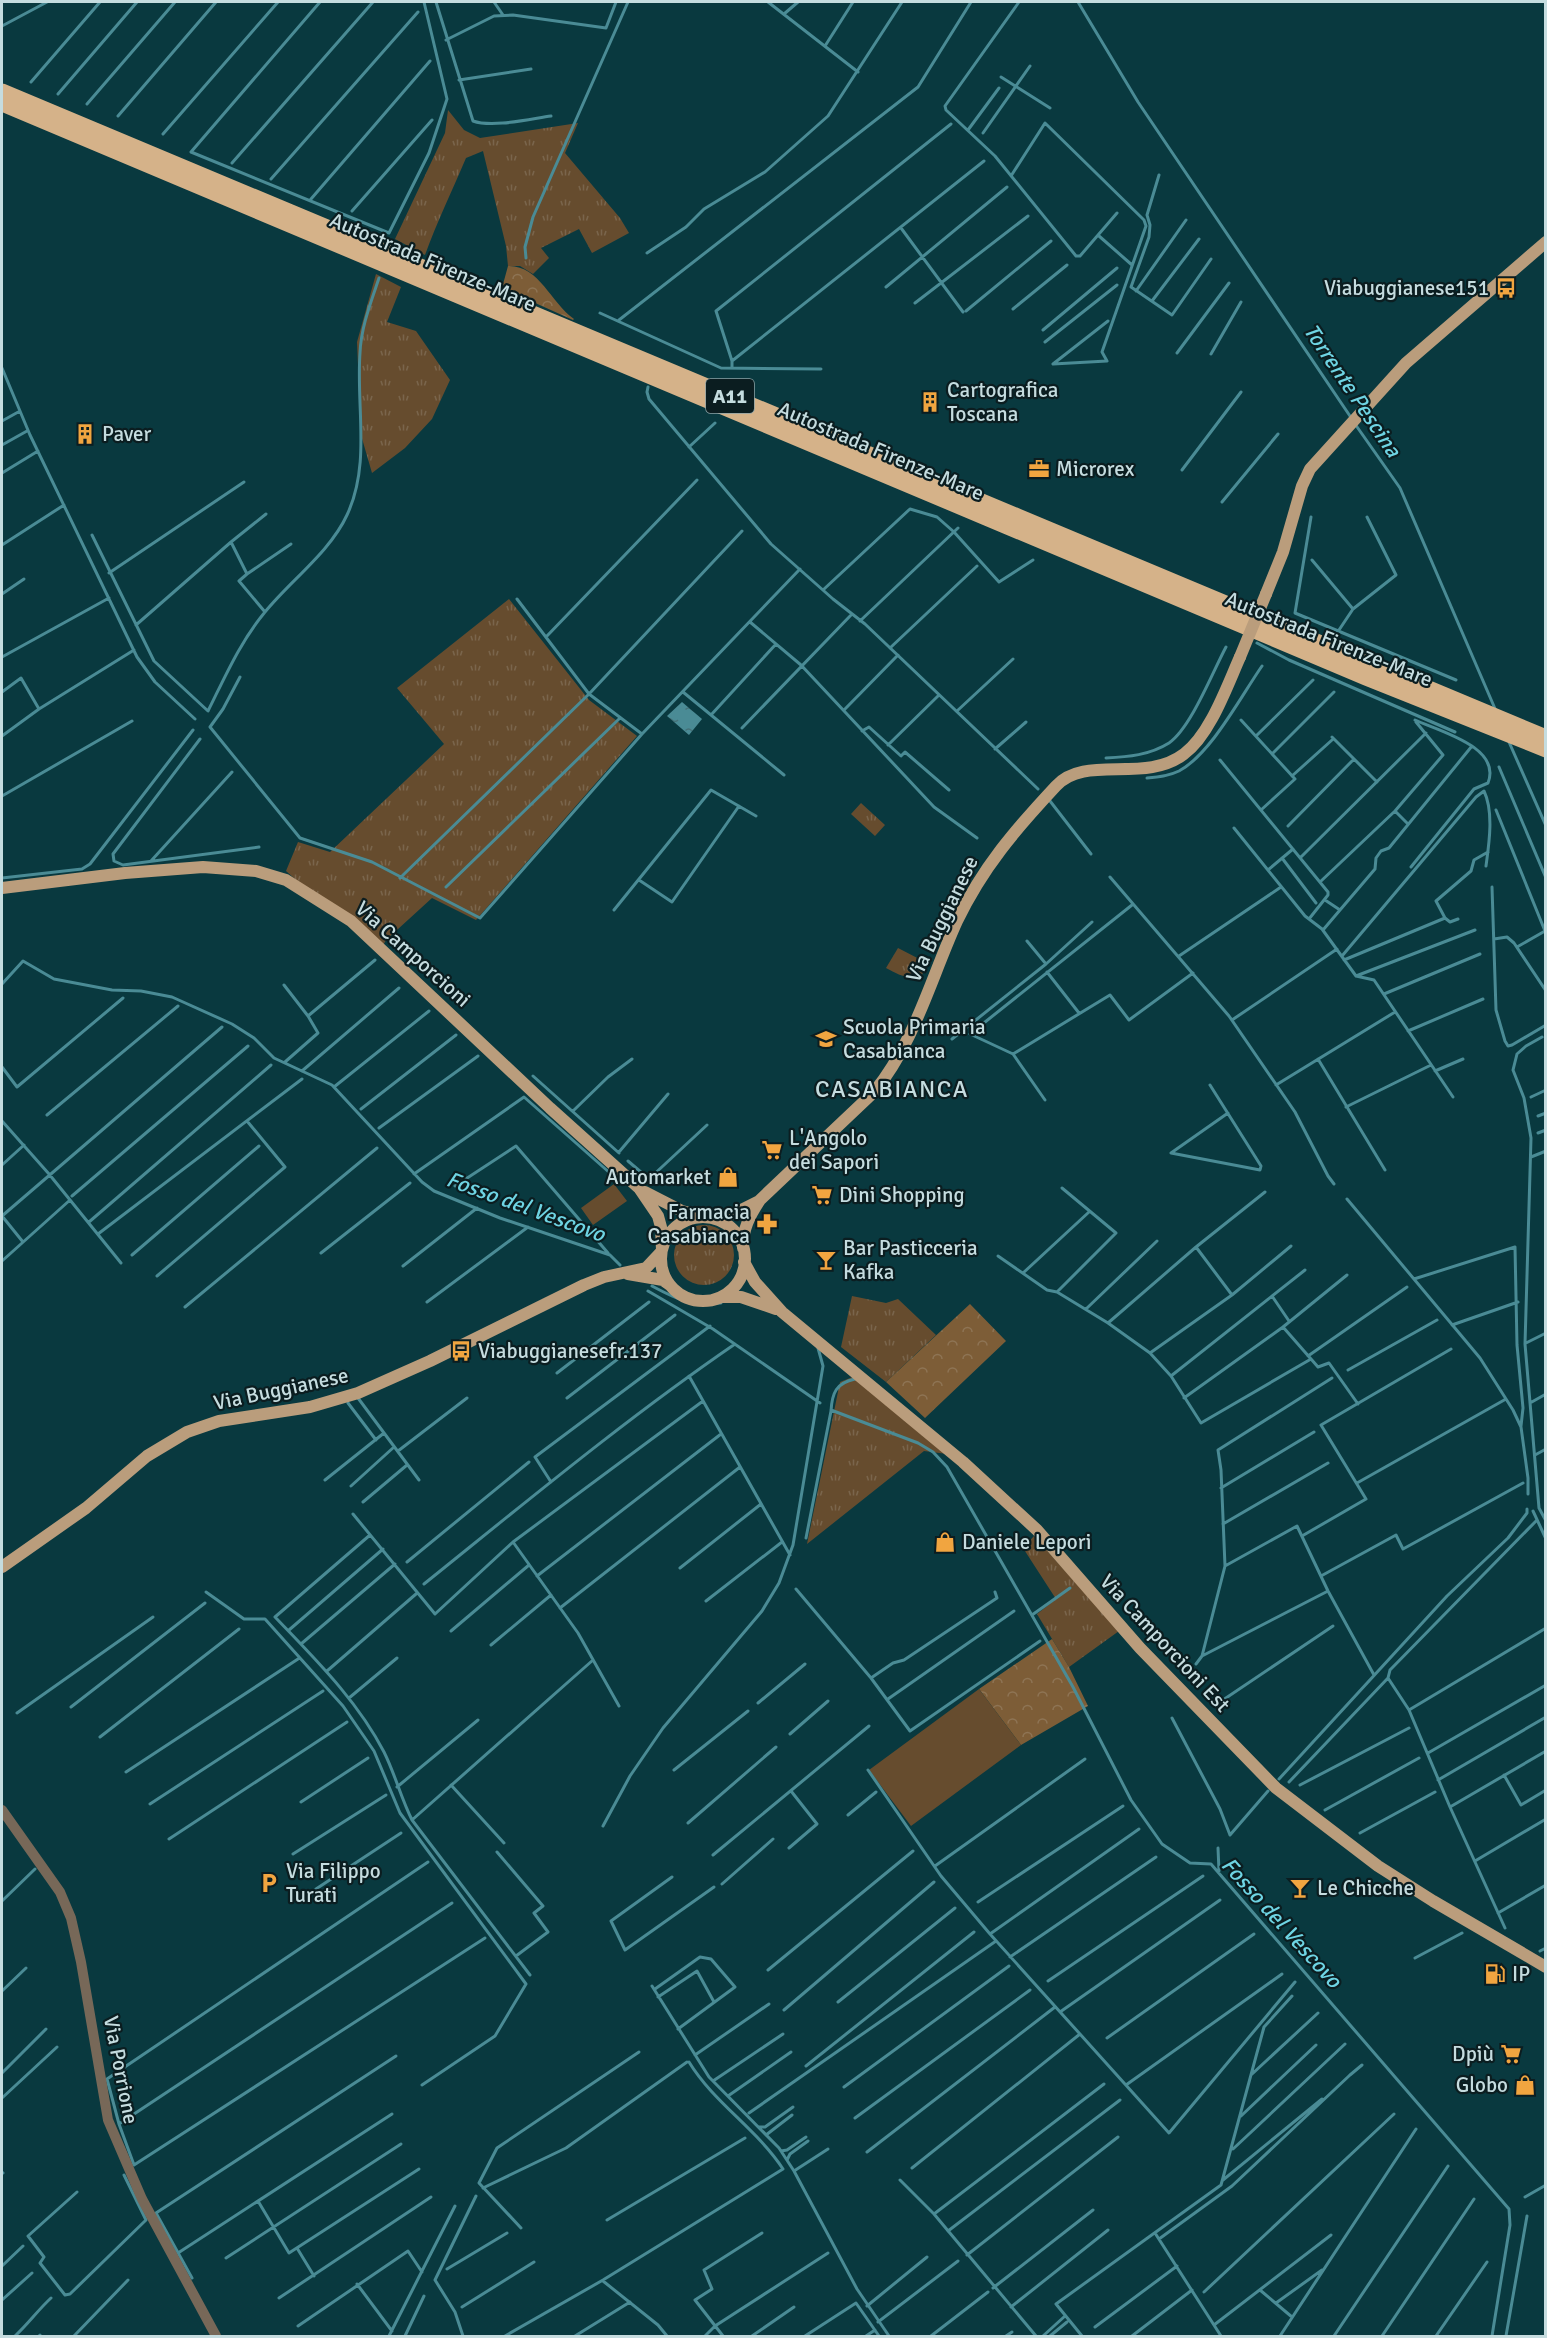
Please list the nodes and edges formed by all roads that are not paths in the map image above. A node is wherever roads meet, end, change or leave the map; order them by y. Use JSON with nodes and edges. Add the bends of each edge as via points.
{"nodes":[{"id":1,"x":2,"y":91,"type":"edge"},
{"id":2,"x":2,"y":104,"type":"edge"},
{"id":3,"x":1545,"y":242,"type":"edge"},
{"id":4,"x":1458,"y":707,"type":"junction"},
{"id":5,"x":1539,"y":741,"type":"edge"},
{"id":6,"x":2,"y":888,"type":"edge"},
{"id":7,"x":639,"y":1188,"type":"junction"},
{"id":8,"x":760,"y":1200,"type":"junction"},
{"id":9,"x":708,"y":1217,"type":"junction"},
{"id":10,"x":743,"y":1248,"type":"junction"},
{"id":11,"x":661,"y":1251,"type":"junction"},
{"id":12,"x":744,"y":1262,"type":"junction"},
{"id":13,"x":624,"y":1273,"type":"junction"},
{"id":14,"x":670,"y":1284,"type":"junction"},
{"id":15,"x":720,"y":1297,"type":"junction"},
{"id":16,"x":782,"y":1312,"type":"junction"},
{"id":17,"x":2,"y":1567,"type":"edge"},
{"id":18,"x":2,"y":1810,"type":"edge"},
{"id":19,"x":1545,"y":1967,"type":"edge"},
{"id":20,"x":216,"y":2337,"type":"edge"}],
"edges":[{"from":1,"to":4,"type":"highway","name":"Autostrada Firenze-Mare","number":"A11"},
{"from":2,"to":4,"type":"highway","name":"Autostrada Firenze-Mare","number":"A11","via":[[1365,678]]},
{"from":3,"to":8,"type":"main road","name":"Via Buggianese","bridge":true,"via":[[1406,363],[1310,469],[1283,552],[1240,657],[1196,743],[1175,760],[1148,768],[1092,770],[1070,775],[1057,784],[987,867],[885,1079]]},
{"from":4,"to":5,"type":"highway","name":"Autostrada Firenze-Mare","number":"A11"},
{"from":6,"to":7,"type":"main road","name":"Via Camporcioni","via":[[203,867],[256,871],[286,880],[351,921]]},
{"from":7,"to":9,"type":"main road","via":[[682,1211]]},
{"from":7,"to":11,"type":"main road","via":[[658,1216]]},
{"from":8,"to":9,"type":"main road","via":[[735,1213]]},
{"from":8,"to":10,"type":"main road","via":[[748,1219]]},
{"from":9,"to":10,"type":"main road","via":[[732,1228]]},
{"from":9,"to":11,"type":"main road","via":[[678,1225]]},
{"from":10,"to":12,"type":"main road"},
{"from":11,"to":13,"type":"main road","name":"Via Buggianese","via":[[646,1268]]},
{"from":11,"to":14,"type":"main road","via":[[661,1266]]},
{"from":12,"to":15,"type":"main road","via":[[737,1282]]},
{"from":12,"to":16,"type":"main road","via":[[754,1282]]},
{"from":13,"to":14,"type":"main road"},
{"from":13,"to":17,"type":"main road","name":"Via Buggianese","via":[[584,1285],[358,1393],[310,1407],[219,1421],[187,1432],[147,1456],[86,1508]]},
{"from":14,"to":15,"type":"main road","via":[[691,1299]]},
{"from":15,"to":16,"type":"main road","via":[[741,1297]]},
{"from":16,"to":19,"type":"main road","name":"Via Camporcioni Est","via":[[938,1440],[1037,1530],[1140,1648],[1276,1788],[1378,1866]]},
{"from":18,"to":20,"type":"street","name":"Via Porrione","via":[[60,1892],[71,1918],[108,2120],[142,2199]]}]}
